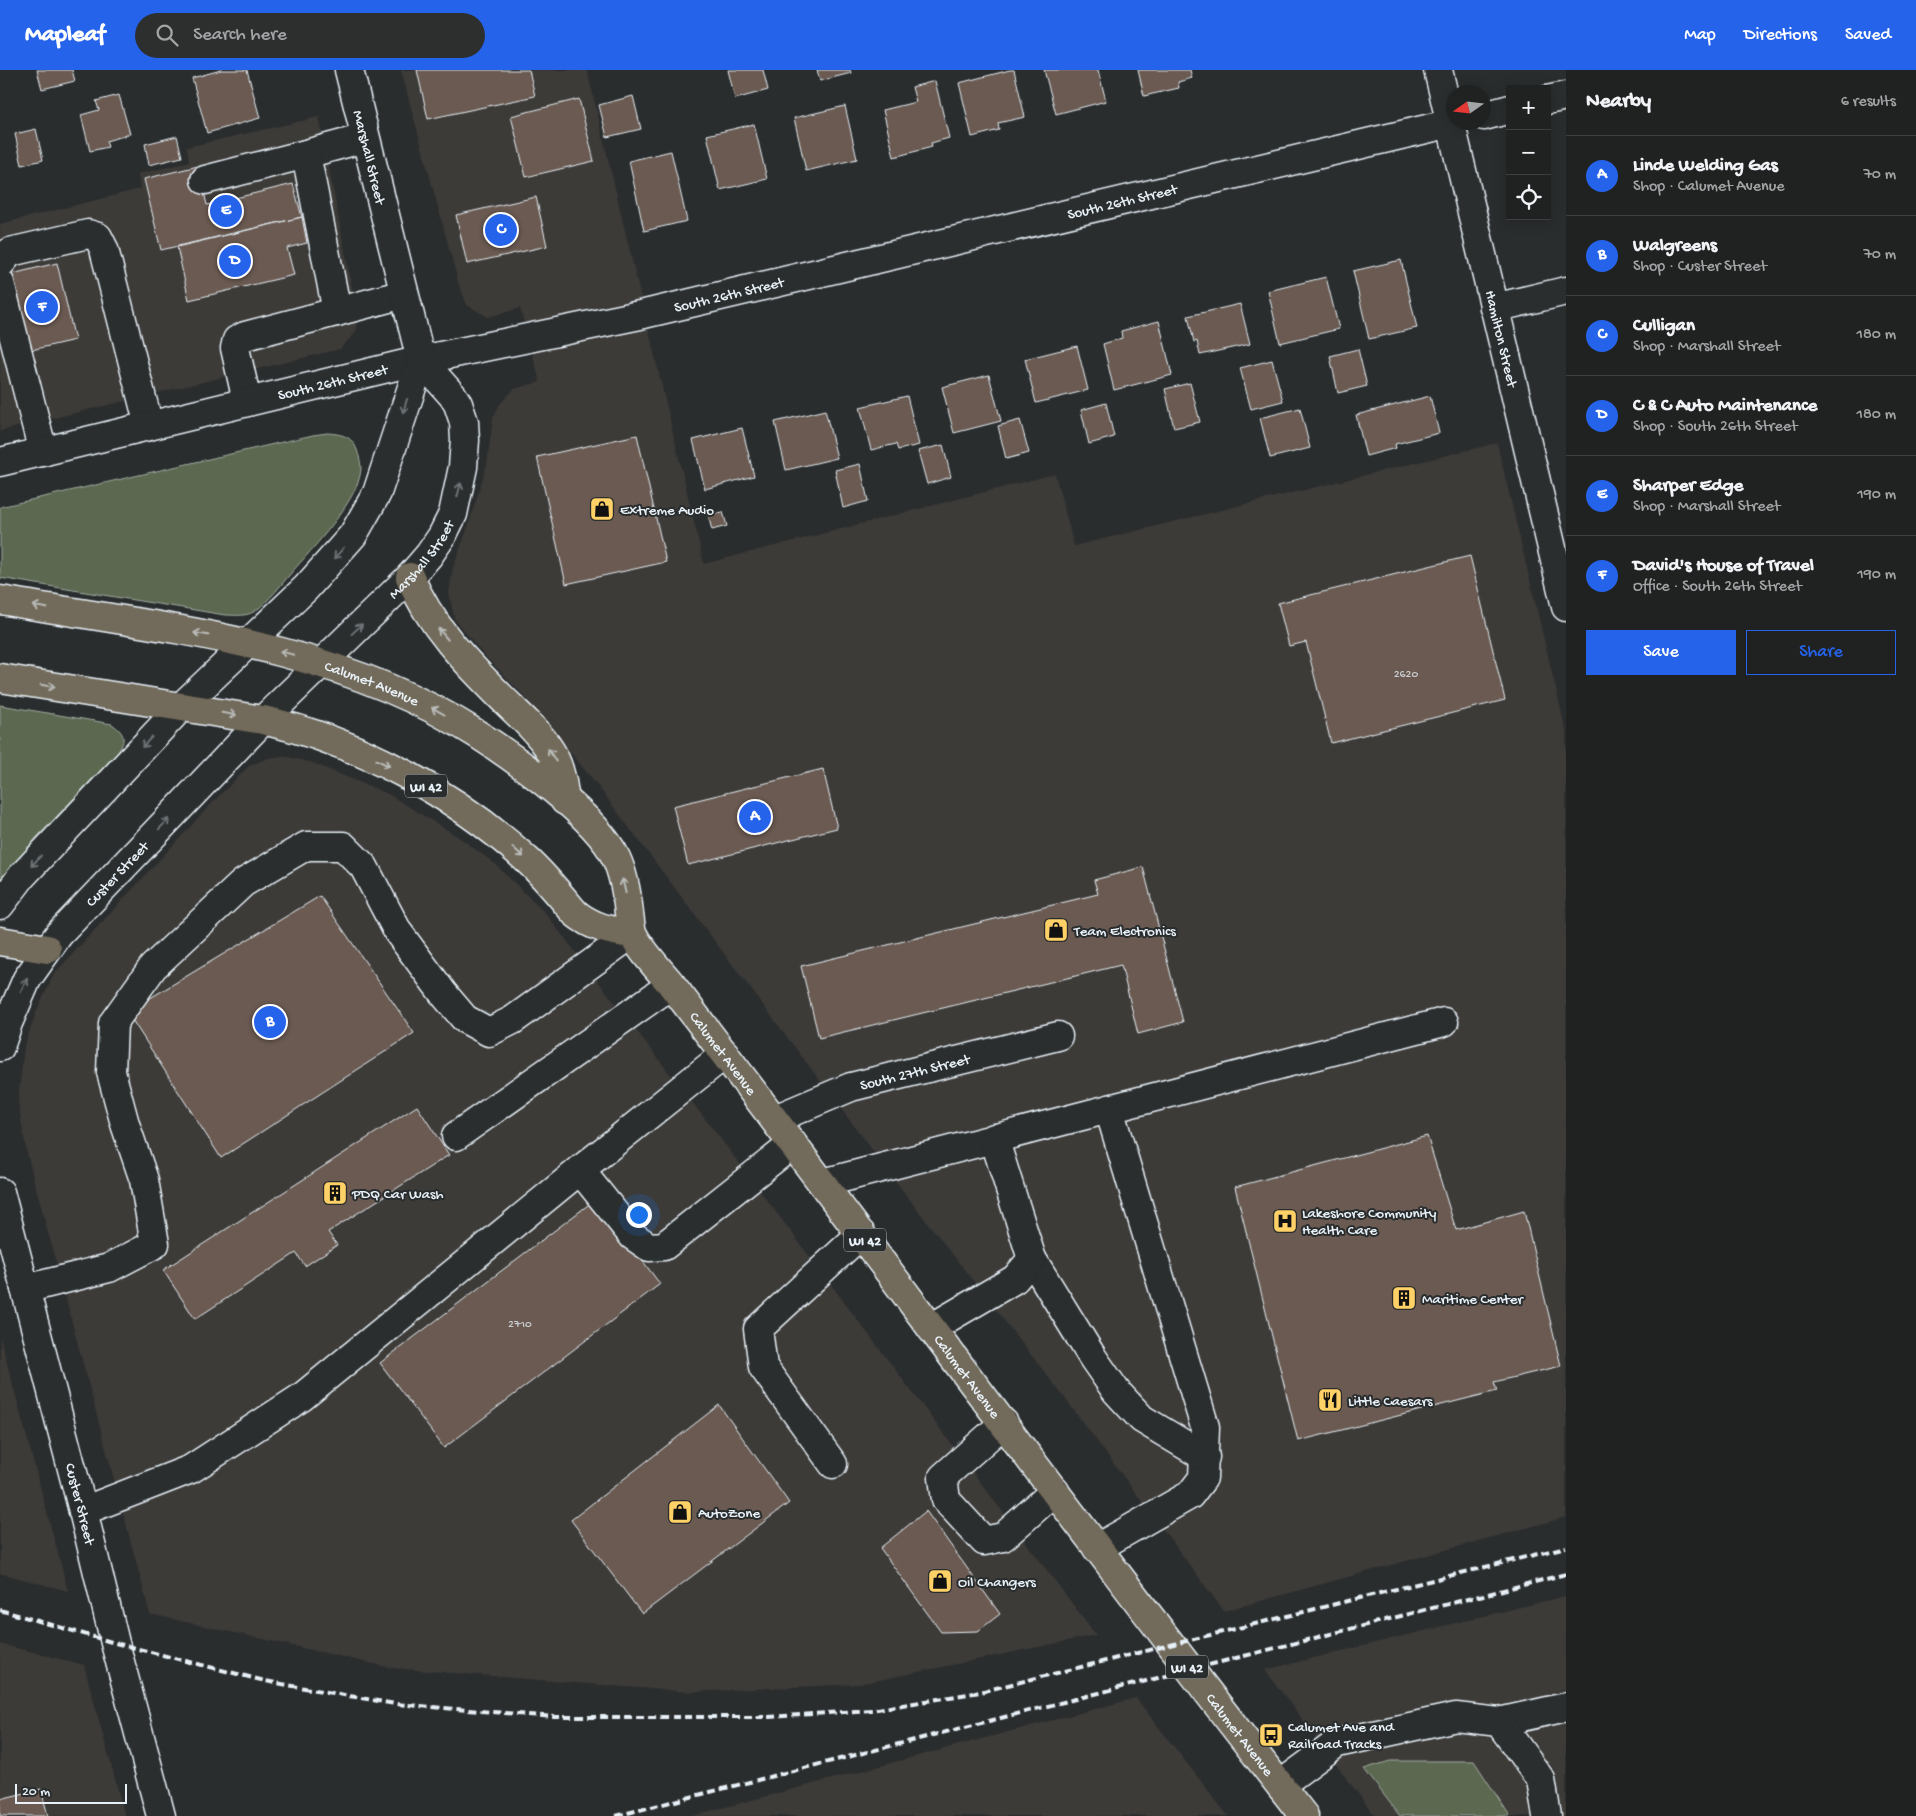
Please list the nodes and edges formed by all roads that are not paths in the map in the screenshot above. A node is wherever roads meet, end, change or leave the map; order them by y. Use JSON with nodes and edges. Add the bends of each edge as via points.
{"nodes":[{"id":1,"x":348,"y":70,"type":"edge"},
{"id":2,"x":1438,"y":70,"type":"edge"},
{"id":3,"x":1566,"y":96,"type":"edge"},
{"id":4,"x":1446,"y":98,"type":"edge"},
{"id":5,"x":1551,"y":99,"type":"edge"},
{"id":6,"x":1506,"y":111,"type":"edge"},
{"id":7,"x":1491,"y":114,"type":"edge"},
{"id":8,"x":1446,"y":125,"type":"edge"},
{"id":9,"x":1455,"y":130,"type":"edge"},
{"id":10,"x":365,"y":138,"type":"junction"},
{"id":11,"x":306,"y":154,"type":"junction"},
{"id":12,"x":205,"y":180,"type":"dead end"},
{"id":13,"x":0,"y":264,"type":"edge"},
{"id":14,"x":0,"y":283,"type":"edge"},
{"id":15,"x":1566,"y":290,"type":"edge"},
{"id":16,"x":404,"y":294,"type":"junction"},
{"id":17,"x":1494,"y":308,"type":"junction"},
{"id":18,"x":337,"y":312,"type":"junction"},
{"id":19,"x":421,"y":360,"type":"junction"},
{"id":20,"x":248,"y":401,"type":"junction"},
{"id":21,"x":149,"y":426,"type":"junction"},
{"id":22,"x":43,"y":452,"type":"junction"},
{"id":23,"x":0,"y":462,"type":"edge"},
{"id":24,"x":410,"y":577,"type":"junction"},
{"id":25,"x":0,"y":600,"type":"edge"},
{"id":26,"x":1566,"y":607,"type":"edge"},
{"id":27,"x":249,"y":642,"type":"junction"},
{"id":28,"x":321,"y":662,"type":"junction"},
{"id":29,"x":0,"y":678,"type":"edge"},
{"id":30,"x":181,"y":707,"type":"junction"},
{"id":31,"x":263,"y":720,"type":"junction"},
{"id":32,"x":565,"y":801,"type":"junction"},
{"id":33,"x":0,"y":905,"type":"edge"},
{"id":34,"x":632,"y":934,"type":"junction"},
{"id":35,"x":0,"y":941,"type":"edge"},
{"id":36,"x":47,"y":949,"type":"junction"},
{"id":37,"x":671,"y":985,"type":"junction"},
{"id":38,"x":1444,"y":1022,"type":"dead end"},
{"id":39,"x":1058,"y":1036,"type":"dead end"},
{"id":40,"x":0,"y":1047,"type":"edge"},
{"id":41,"x":724,"y":1054,"type":"junction"},
{"id":42,"x":1109,"y":1109,"type":"junction"},
{"id":43,"x":775,"y":1120,"type":"junction"},
{"id":44,"x":456,"y":1136,"type":"dead end"},
{"id":45,"x":994,"y":1138,"type":"junction"},
{"id":46,"x":793,"y":1144,"type":"junction"},
{"id":47,"x":580,"y":1170,"type":"junction"},
{"id":48,"x":823,"y":1183,"type":"junction"},
{"id":49,"x":0,"y":1192,"type":"edge"},
{"id":50,"x":861,"y":1234,"type":"junction"},
{"id":51,"x":1032,"y":1259,"type":"junction"},
{"id":52,"x":25,"y":1289,"type":"junction"},
{"id":53,"x":931,"y":1328,"type":"junction"},
{"id":54,"x":1004,"y":1423,"type":"junction"},
{"id":55,"x":1205,"y":1457,"type":"junction"},
{"id":56,"x":833,"y":1464,"type":"dead end"},
{"id":57,"x":1055,"y":1491,"type":"junction"},
{"id":58,"x":83,"y":1511,"type":"junction"},
{"id":59,"x":1097,"y":1548,"type":"junction"},
{"id":60,"x":1566,"y":1706,"type":"edge"},
{"id":61,"x":1499,"y":1722,"type":"junction"},
{"id":62,"x":1280,"y":1785,"type":"junction"},
{"id":63,"x":161,"y":1816,"type":"edge"},
{"id":64,"x":1304,"y":1816,"type":"edge"},
{"id":65,"x":1547,"y":1816,"type":"edge"}],
"edges":[{"from":1,"to":10,"type":"street","name":"Marshall Street"},
{"from":2,"to":4,"type":"street","name":"Hamilton Street"},
{"from":3,"to":5,"type":"street"},
{"from":6,"to":7,"type":"street"},
{"from":8,"to":19,"type":"street","name":"South 26th Street","via":[[640,315]]},
{"from":9,"to":17,"type":"street","name":"Hamilton Street"},
{"from":10,"to":11,"type":"street"},
{"from":10,"to":16,"type":"street","name":"Marshall Street"},
{"from":11,"to":12,"type":"street"},
{"from":11,"to":18,"type":"street"},
{"from":13,"to":21,"type":"street","via":[[10,252],[88,234],[98,237],[104,249]]},
{"from":14,"to":22,"type":"street"},
{"from":15,"to":17,"type":"street"},
{"from":16,"to":18,"type":"street"},
{"from":16,"to":19,"type":"street","name":"Marshall Street"},
{"from":17,"to":26,"type":"street","name":"Hamilton Street"},
{"from":18,"to":20,"type":"street","via":[[237,340],[235,348]]},
{"from":19,"to":20,"type":"street","name":"South 26th Street"},
{"from":24,"to":19,"type":"street","name":"Marshall Street","one_way":true,"via":[[436,546],[450,519],[460,485],[466,440],[458,404]]},
{"from":19,"to":27,"type":"street","one_way":true,"via":[[385,472],[361,524],[324,569]]},
{"from":20,"to":21,"type":"street","name":"South 26th Street"},
{"from":21,"to":22,"type":"street","name":"South 26th Street"},
{"from":22,"to":23,"type":"street","name":"South 26th Street"},
{"from":28,"to":24,"type":"street","name":"Marshall Street","one_way":true},
{"from":32,"to":24,"type":"main road","one_way":true,"via":[[558,766],[548,749],[439,629],[424,608]]},
{"from":27,"to":25,"type":"main road","name":"Calumet Avenue","number":"WI 42","one_way":true},
{"from":28,"to":27,"type":"main road","name":"Calumet Avenue","number":"WI 42","one_way":true},
{"from":27,"to":30,"type":"street"},
{"from":28,"to":31,"type":"street","name":"Marshall Street"},
{"from":32,"to":28,"type":"main road","name":"Calumet Avenue","number":"WI 42","one_way":true,"via":[[524,767],[460,724],[406,695]]},
{"from":29,"to":30,"type":"main road","number":"WI 42","one_way":true},
{"from":30,"to":31,"type":"main road","number":"WI 42","one_way":true},
{"from":30,"to":33,"type":"street","one_way":true,"via":[[28,870]]},
{"from":31,"to":34,"type":"main road","number":"WI 42","one_way":true,"via":[[331,740],[427,787],[511,846],[540,872],[582,919],[602,928]]},
{"from":36,"to":31,"type":"street","name":"Custer Street","one_way":true},
{"from":34,"to":32,"type":"main road","name":"Calumet Avenue","number":"WI 42","one_way":true,"via":[[616,858],[592,826]]},
{"from":34,"to":37,"type":"main road","name":"Calumet Avenue","number":"WI 42"},
{"from":34,"to":52,"type":"street","via":[[513,1020],[489,1032],[465,1019],[443,993],[398,932],[364,867],[343,846],[306,846],[243,883],[153,967],[113,1023],[111,1072],[144,1180],[155,1244],[108,1268]]},
{"from":35,"to":36,"type":"main road"},
{"from":40,"to":36,"type":"street","name":"Custer Street","one_way":true,"via":[[20,992]]},
{"from":37,"to":41,"type":"main road","name":"Calumet Avenue","number":"WI 42"},
{"from":37,"to":44,"type":"street"},
{"from":38,"to":42,"type":"street"},
{"from":39,"to":43,"type":"street","name":"South 27th Street","via":[[851,1088]]},
{"from":41,"to":43,"type":"main road","name":"Calumet Avenue","number":"WI 42"},
{"from":41,"to":47,"type":"street"},
{"from":42,"to":45,"type":"street"},
{"from":42,"to":55,"type":"street","via":[[1205,1427]]},
{"from":43,"to":46,"type":"main road","name":"Calumet Avenue","number":"WI 42"},
{"from":45,"to":48,"type":"street"},
{"from":45,"to":51,"type":"street"},
{"from":46,"to":47,"type":"street","via":[[664,1246],[650,1247],[633,1236]]},
{"from":46,"to":48,"type":"main road","name":"Calumet Avenue","number":"WI 42"},
{"from":47,"to":58,"type":"street","via":[[302,1397],[191,1469]]},
{"from":48,"to":50,"type":"main road","name":"Calumet Avenue","number":"WI 42"},
{"from":49,"to":52,"type":"street","name":"Custer Street"},
{"from":50,"to":53,"type":"main road","name":"Calumet Avenue","number":"WI 42"},
{"from":50,"to":56,"type":"street","via":[[758,1329],[763,1366]]},
{"from":51,"to":53,"type":"street","via":[[1015,1279]]},
{"from":51,"to":55,"type":"street","via":[[1116,1391],[1142,1419]]},
{"from":52,"to":58,"type":"street","name":"Custer Street"},
{"from":53,"to":54,"type":"main road","name":"Calumet Avenue","number":"WI 42"},
{"from":54,"to":57,"type":"main road","name":"Calumet Avenue","number":"WI 42"},
{"from":54,"to":57,"type":"street","via":[[943,1477],[946,1500],[984,1541],[1003,1537]]},
{"from":55,"to":59,"type":"street","via":[[1203,1478],[1190,1495]]},
{"from":57,"to":59,"type":"main road","name":"Calumet Avenue","number":"WI 42"},
{"from":58,"to":63,"type":"street","name":"Custer Street"},
{"from":59,"to":62,"type":"main road","name":"Calumet Avenue","number":"WI 42"},
{"from":60,"to":61,"type":"street"},
{"from":61,"to":62,"type":"street","via":[[1456,1717],[1337,1743]]},
{"from":61,"to":65,"type":"street","via":[[1541,1780]]},
{"from":62,"to":64,"type":"main road","name":"Calumet Avenue","number":"WI 42"}]}
